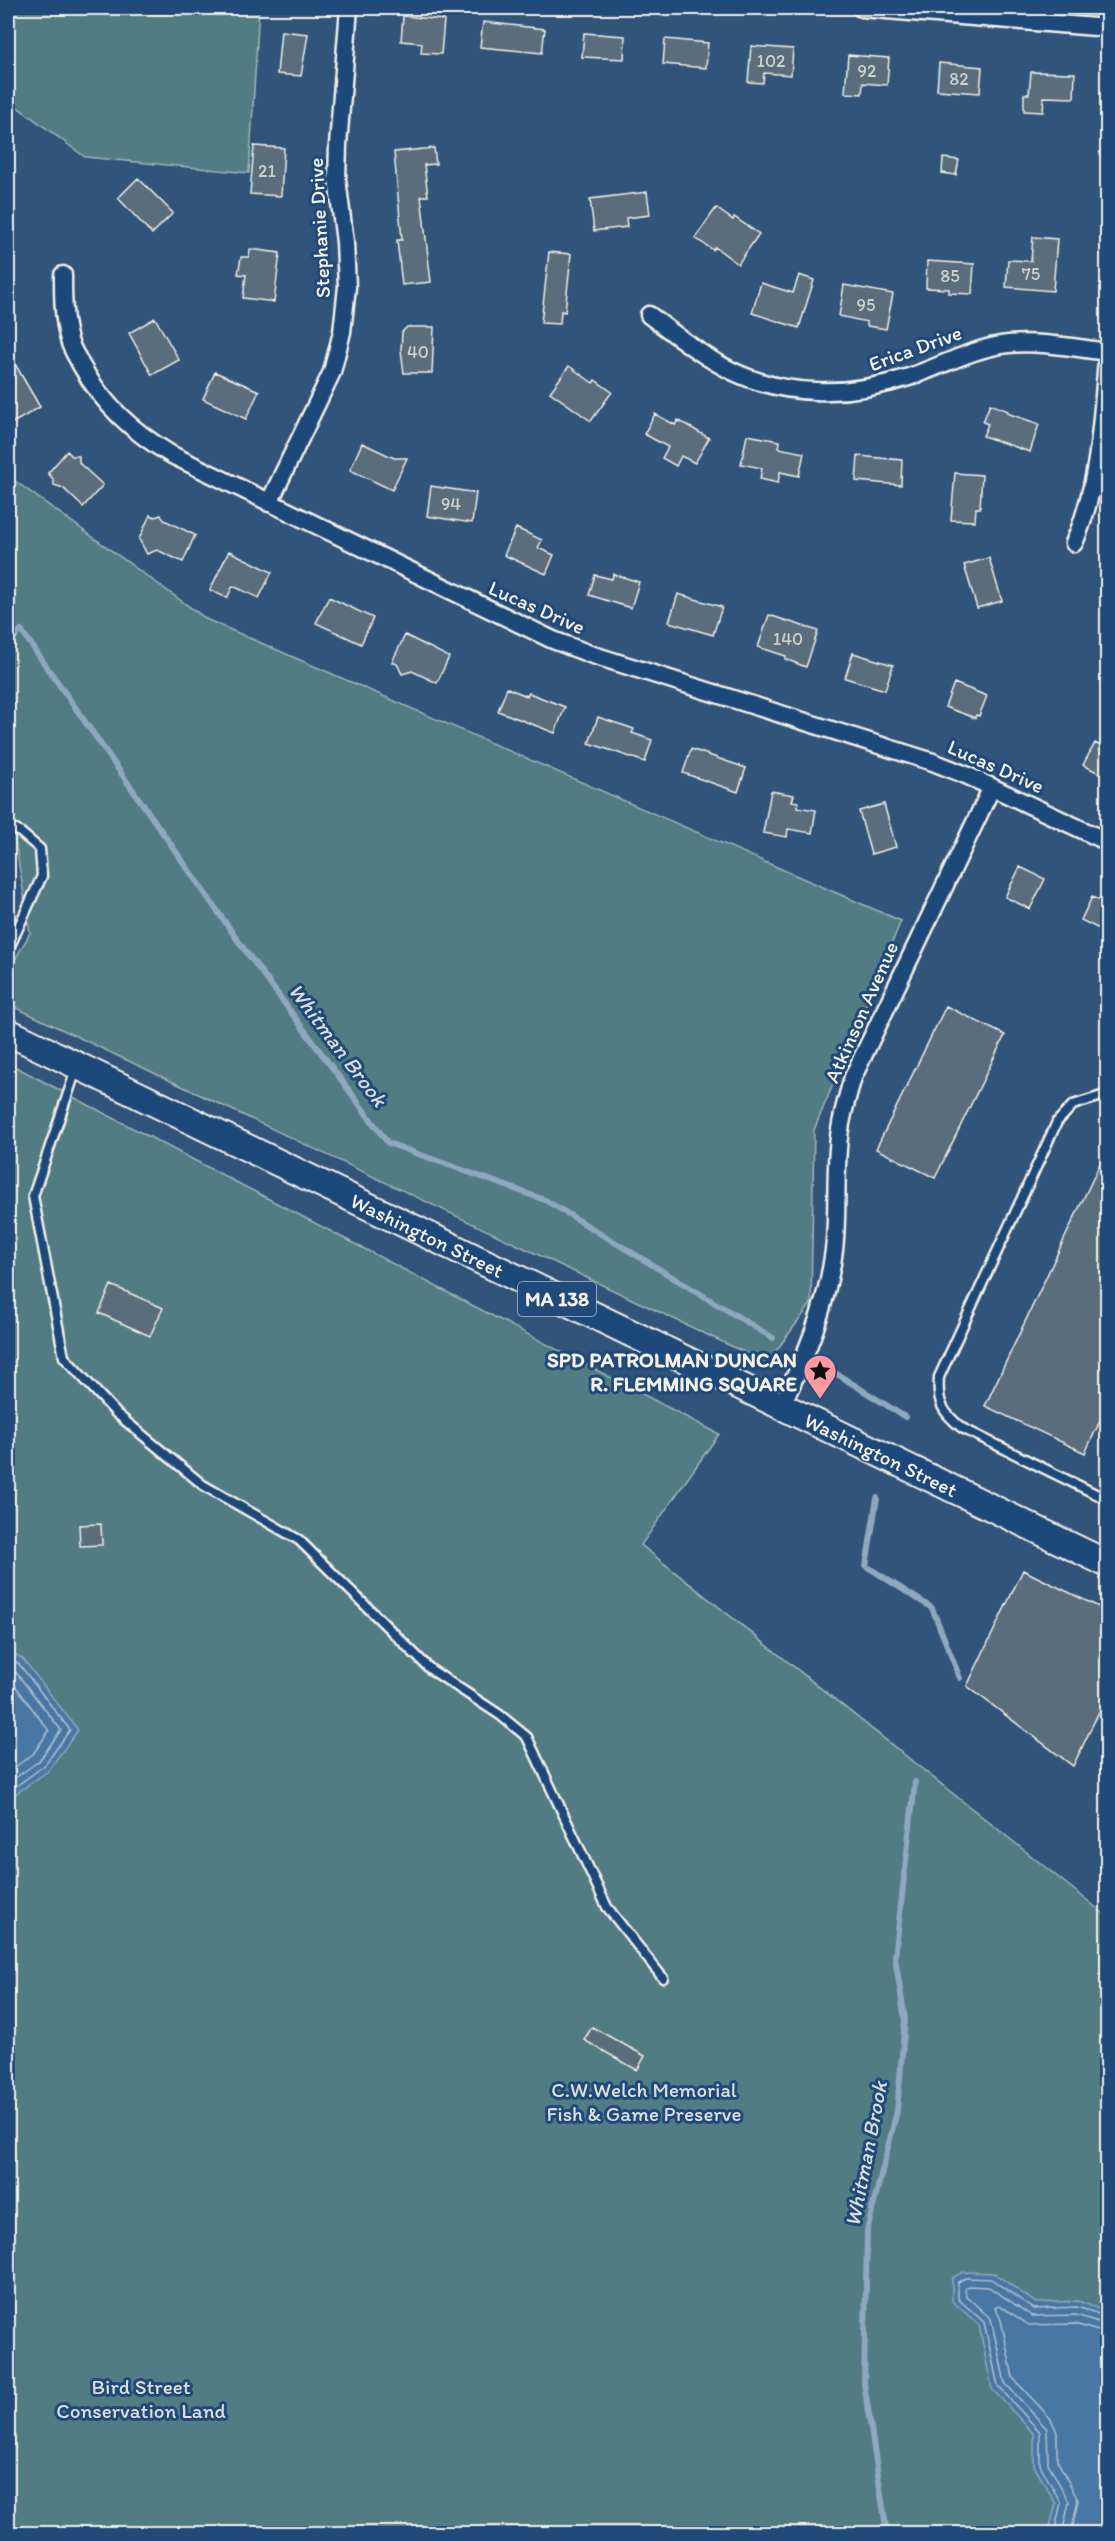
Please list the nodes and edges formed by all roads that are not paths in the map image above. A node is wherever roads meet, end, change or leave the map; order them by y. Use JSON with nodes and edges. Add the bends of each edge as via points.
{"nodes":[{"id":1,"x":349,"y":8,"type":"edge"},
{"id":2,"x":861,"y":8,"type":"edge"},
{"id":3,"x":1107,"y":28,"type":"edge"},
{"id":4,"x":63,"y":275,"type":"dead end"},
{"id":5,"x":649,"y":315,"type":"dead end"},
{"id":6,"x":1107,"y":347,"type":"edge"},
{"id":7,"x":1107,"y":352,"type":"edge"},
{"id":8,"x":269,"y":503,"type":"junction"},
{"id":9,"x":1074,"y":543,"type":"dead end"},
{"id":10,"x":992,"y":787,"type":"junction"},
{"id":11,"x":8,"y":826,"type":"edge"},
{"id":12,"x":1107,"y":842,"type":"edge"},
{"id":13,"x":8,"y":950,"type":"edge"},
{"id":14,"x":8,"y":1032,"type":"edge"},
{"id":15,"x":77,"y":1067,"type":"junction"},
{"id":16,"x":1107,"y":1094,"type":"edge"},
{"id":17,"x":781,"y":1406,"type":"junction"},
{"id":18,"x":1107,"y":1498,"type":"edge"},
{"id":19,"x":1106,"y":1561,"type":"edge"},
{"id":20,"x":663,"y":1978,"type":"dead end"}],
"edges":[{"from":1,"to":8,"type":"street","name":"Stephanie Drive","via":[[338,156],[345,242],[342,332],[332,372]]},
{"from":2,"to":3,"type":"street"},
{"from":4,"to":8,"type":"street","name":"Lucas Drive","via":[[63,313],[70,343],[101,396],[154,444]]},
{"from":5,"to":7,"type":"street","name":"Erica Drive","via":[[734,372],[798,390],[833,393],[874,388],[980,349],[1008,344]]},
{"from":6,"to":7,"type":"street"},
{"from":7,"to":9,"type":"street","via":[[1096,470]]},
{"from":8,"to":10,"type":"street","name":"Lucas Drive","via":[[518,625],[581,651],[933,762]]},
{"from":10,"to":12,"type":"street","name":"Lucas Drive"},
{"from":10,"to":17,"type":"street","name":"Atkinson Avenue","via":[[853,1077],[838,1148],[835,1248],[829,1286],[818,1325]]},
{"from":11,"to":13,"type":"lane","via":[[40,849],[42,876]]},
{"from":14,"to":15,"type":"main road","name":"Washington Street","number":"MA 138"},
{"from":15,"to":17,"type":"main road","name":"Washington Street","number":"MA 138"},
{"from":15,"to":20,"type":"lane","via":[[33,1196],[64,1357],[117,1414],[203,1485],[299,1540],[430,1669],[527,1737],[607,1907]]},
{"from":16,"to":18,"type":"lane","via":[[1073,1105],[1057,1122],[939,1377],[938,1396],[946,1416],[962,1428]]},
{"from":17,"to":19,"type":"main road","name":"Washington Street","number":"MA 138"}]}
